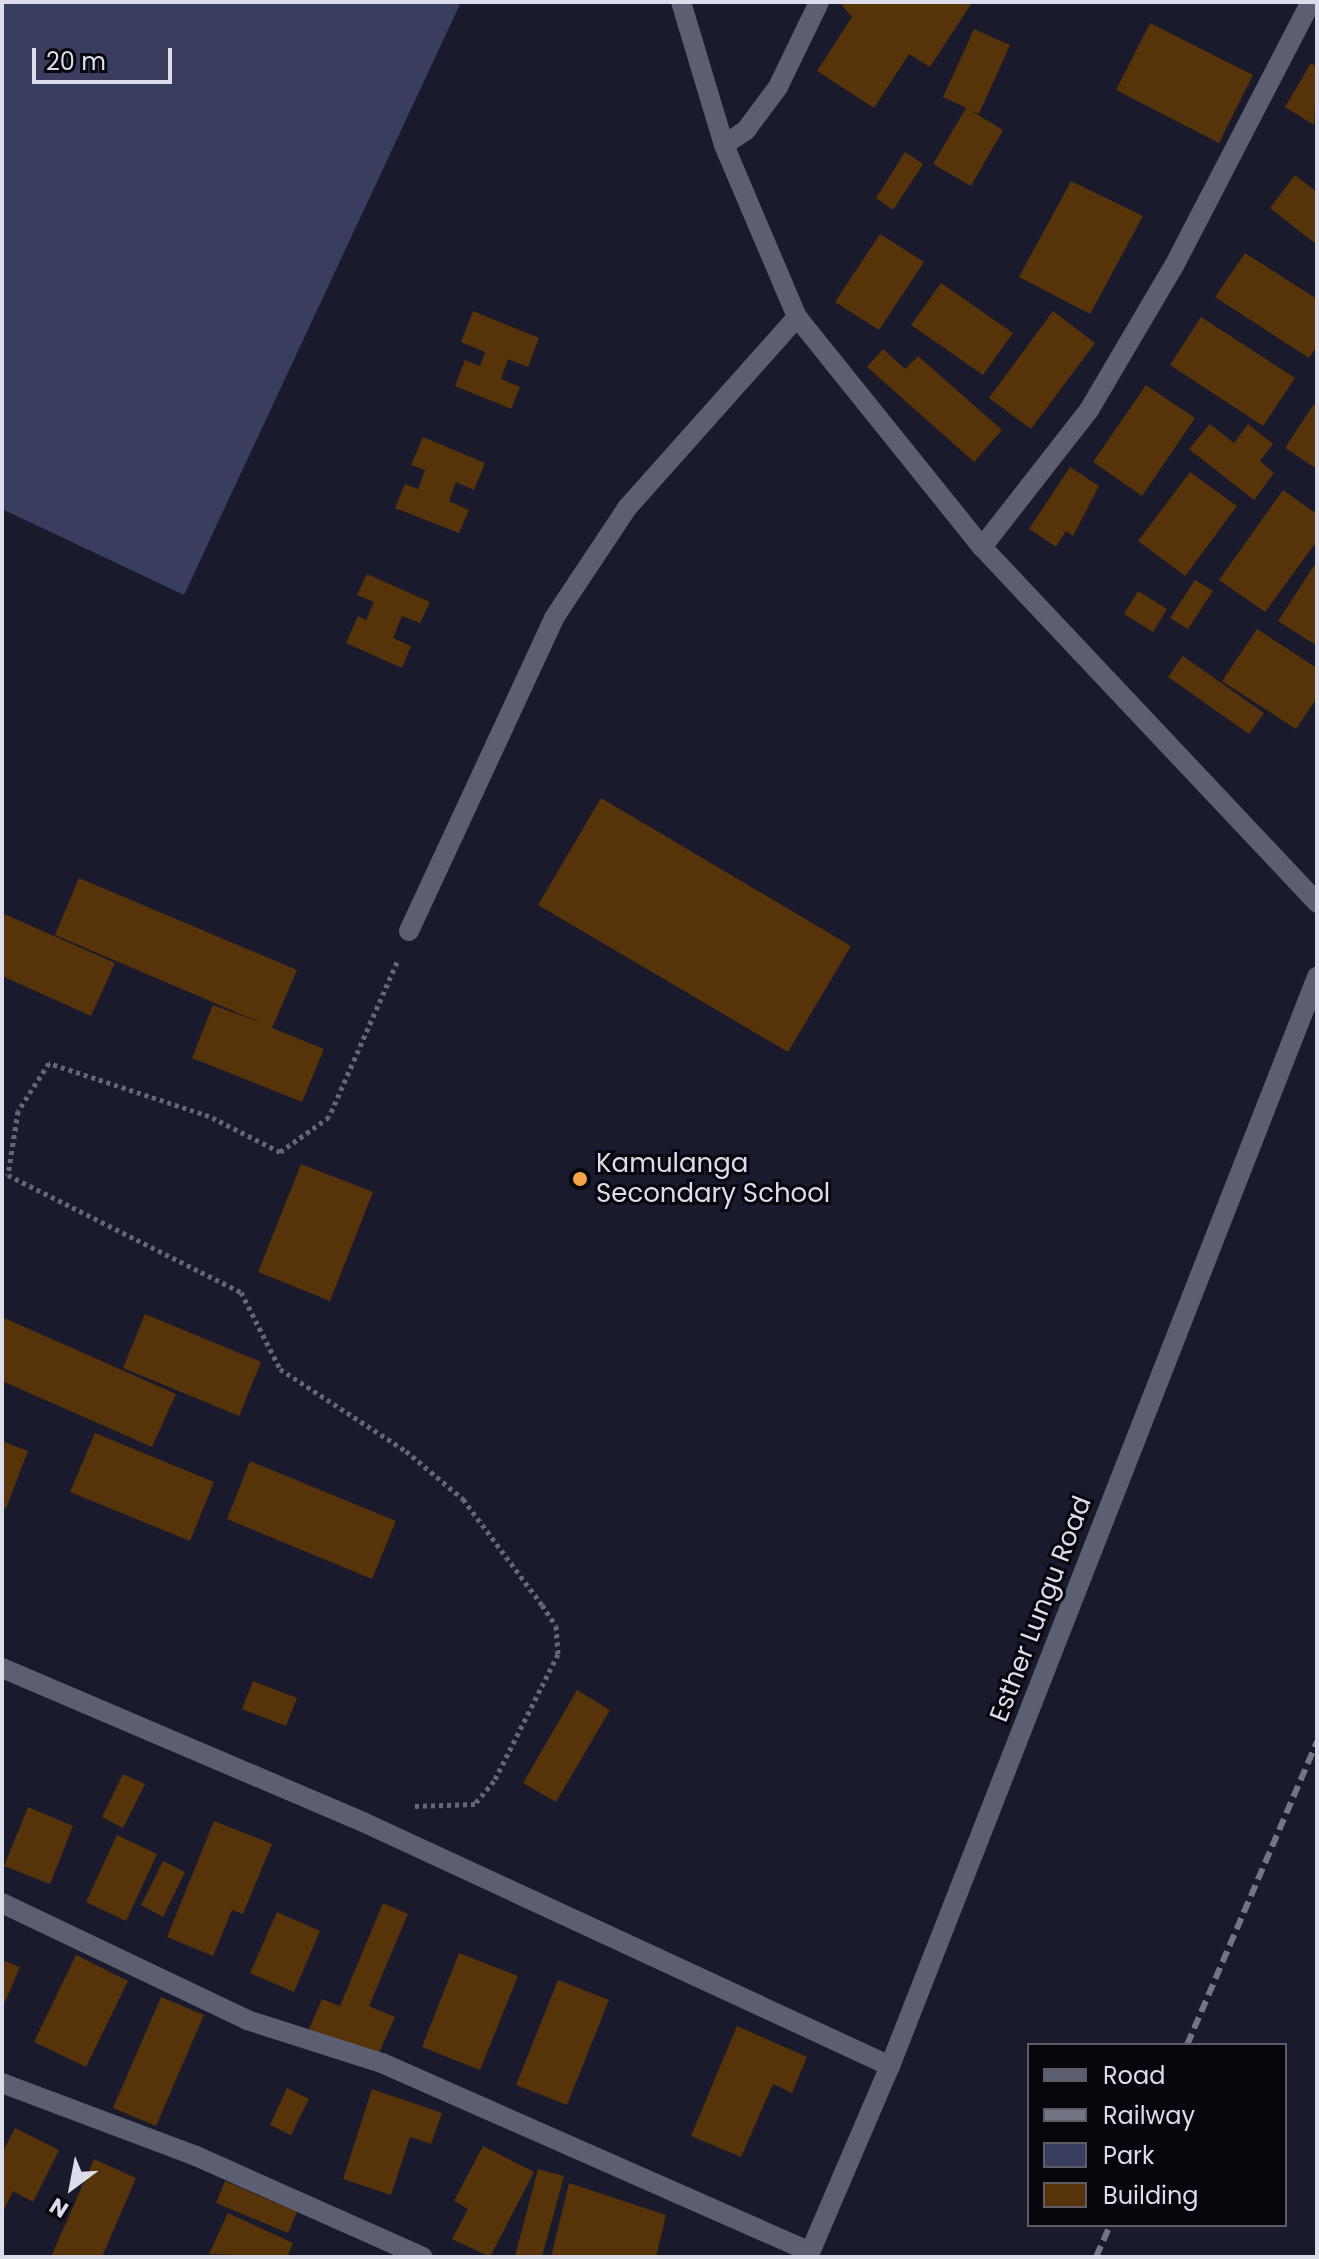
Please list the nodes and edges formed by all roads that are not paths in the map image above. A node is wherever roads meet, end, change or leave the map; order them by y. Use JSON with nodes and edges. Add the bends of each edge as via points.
{"nodes":[{"id":1,"x":681,"y":2,"type":"edge"},
{"id":2,"x":819,"y":2,"type":"edge"},
{"id":3,"x":1311,"y":2,"type":"edge"},
{"id":4,"x":724,"y":145,"type":"junction"},
{"id":5,"x":797,"y":317,"type":"junction"},
{"id":6,"x":982,"y":547,"type":"junction"},
{"id":7,"x":1317,"y":903,"type":"edge"},
{"id":8,"x":409,"y":931,"type":"road end"},
{"id":9,"x":1317,"y":977,"type":"edge"},
{"id":10,"x":2,"y":1668,"type":"edge"},
{"id":11,"x":2,"y":1903,"type":"edge"},
{"id":12,"x":890,"y":2066,"type":"junction"},
{"id":13,"x":2,"y":2083,"type":"edge"},
{"id":14,"x":809,"y":2255,"type":"edge"},
{"id":15,"x":423,"y":2257,"type":"edge"}],
"edges":[{"from":1,"to":4,"type":"street"},
{"from":2,"to":4,"type":"street","via":[[778,87],[746,130]]},
{"from":3,"to":6,"type":"street","via":[[1175,264],[1089,410]]},
{"from":4,"to":5,"type":"street"},
{"from":5,"to":6,"type":"street"},
{"from":5,"to":8,"type":"street","via":[[627,508],[554,618]]},
{"from":6,"to":7,"type":"street"},
{"from":9,"to":12,"type":"street","name":"Esther Lungu Road"},
{"from":10,"to":12,"type":"street","via":[[363,1822]]},
{"from":11,"to":14,"type":"street","via":[[247,2020],[382,2063]]},
{"from":12,"to":14,"type":"street","name":"Esther Lungu Road"},
{"from":13,"to":15,"type":"street","via":[[196,2156]]}]}
